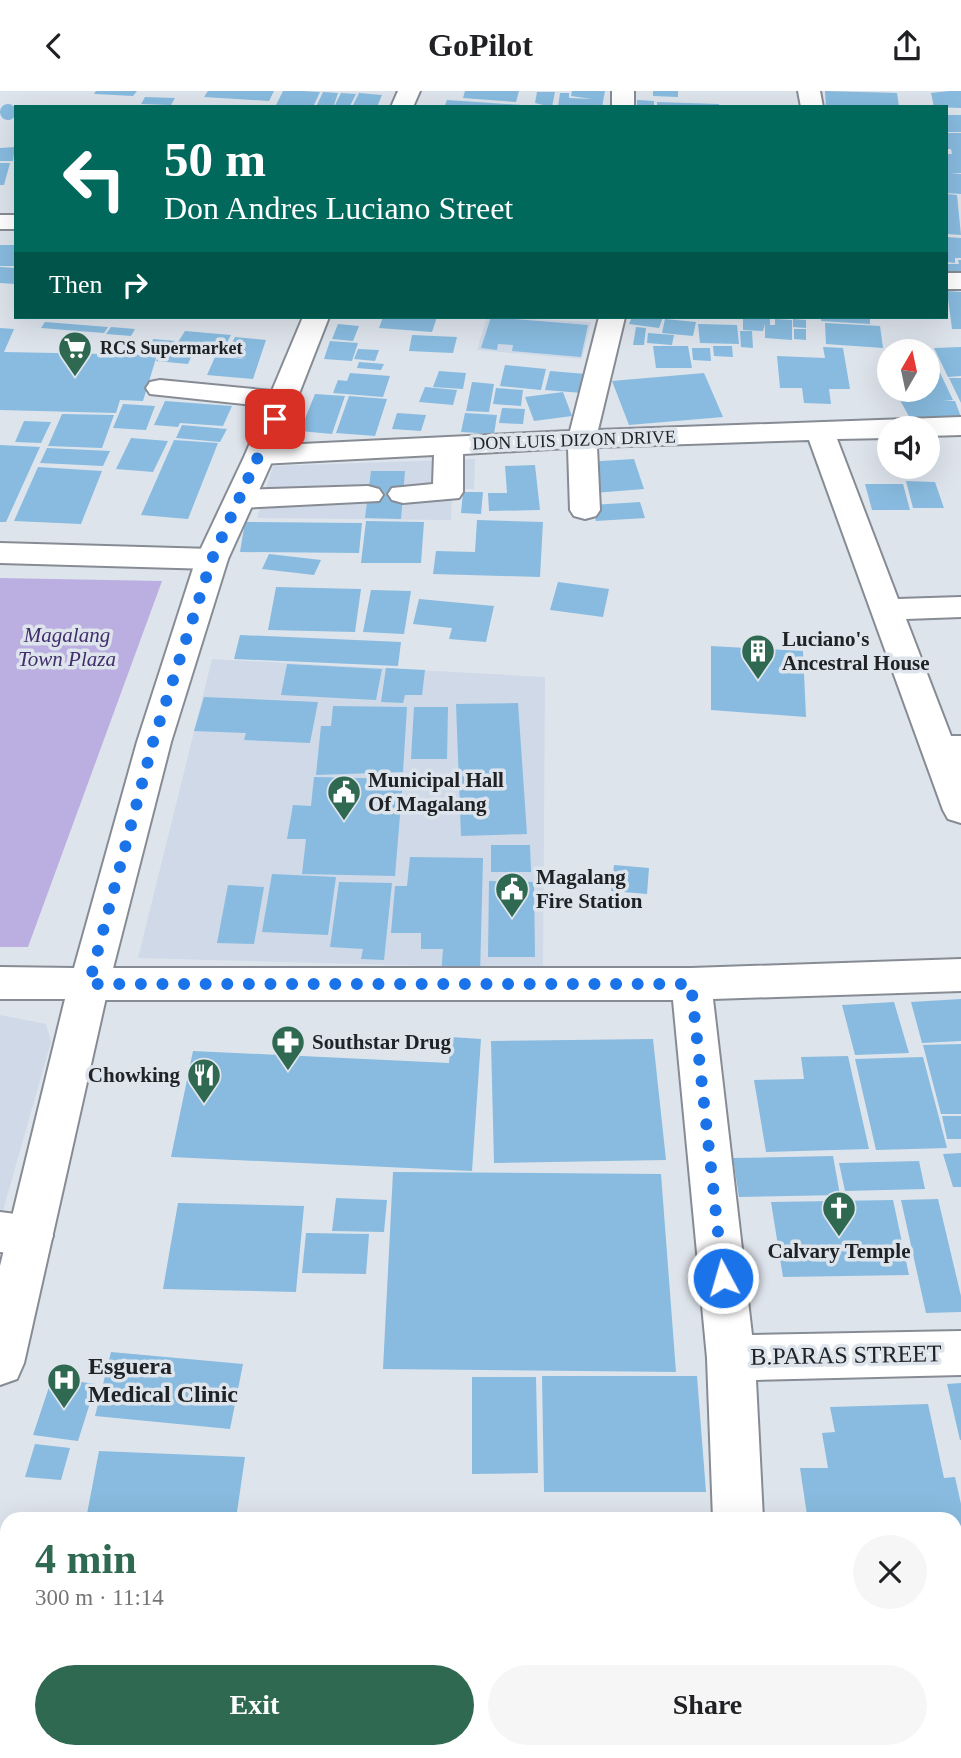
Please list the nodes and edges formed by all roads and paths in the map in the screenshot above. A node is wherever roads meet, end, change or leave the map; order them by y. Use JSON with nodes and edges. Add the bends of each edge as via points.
{"nodes":[{"id":1,"x":315,"y":319,"type":"edge"},
{"id":2,"x":612,"y":319,"type":"edge"},
{"id":3,"x":160,"y":389,"type":"dead end"},
{"id":4,"x":283,"y":400,"type":"junction"},
{"id":5,"x":961,"y":426,"type":"edge"},
{"id":6,"x":940,"y":427,"type":"edge"},
{"id":7,"x":877,"y":429,"type":"edge"},
{"id":8,"x":820,"y":431,"type":"junction"},
{"id":9,"x":582,"y":439,"type":"junction"},
{"id":10,"x":449,"y":446,"type":"junction"},
{"id":11,"x":337,"y":452,"type":"junction"},
{"id":12,"x":260,"y":456,"type":"junction"},
{"id":13,"x":403,"y":494,"type":"dead end"},
{"id":14,"x":368,"y":495,"type":"dead end"},
{"id":15,"x":333,"y":496,"type":"junction"},
{"id":16,"x":240,"y":499,"type":"junction"},
{"id":17,"x":585,"y":510,"type":"dead end"},
{"id":18,"x":0,"y":553,"type":"edge"},
{"id":19,"x":212,"y":559,"type":"junction"},
{"id":20,"x":961,"y":607,"type":"edge"},
{"id":21,"x":887,"y":610,"type":"junction"},
{"id":22,"x":949,"y":748,"type":"edge"},
{"id":23,"x":961,"y":810,"type":"edge"},
{"id":24,"x":961,"y":975,"type":"edge"},
{"id":25,"x":0,"y":983,"type":"edge"},
{"id":26,"x":89,"y":984,"type":"junction"},
{"id":27,"x":691,"y":984,"type":"junction"},
{"id":28,"x":15,"y":1234,"type":"edge"},
{"id":29,"x":961,"y":1353,"type":"edge"},
{"id":30,"x":731,"y":1359,"type":"junction"},
{"id":31,"x":0,"y":1363,"type":"edge"},
{"id":32,"x":738,"y":1512,"type":"edge"}],
"edges":[{"from":1,"to":4,"type":"street"},
{"from":2,"to":9,"type":"street"},
{"from":3,"to":4,"type":"street"},
{"from":4,"to":12,"type":"street"},
{"from":5,"to":6,"type":"street","name":"DON LUIS DIZON DRIVE"},
{"from":7,"to":8,"type":"street","name":"DON LUIS DIZON DRIVE"},
{"from":8,"to":9,"type":"street","name":"DON LUIS DIZON DRIVE"},
{"from":8,"to":21,"type":"street"},
{"from":9,"to":10,"type":"street","name":"DON LUIS DIZON DRIVE"},
{"from":9,"to":17,"type":"street"},
{"from":10,"to":11,"type":"street","name":"DON LUIS DIZON DRIVE"},
{"from":10,"to":13,"type":"street","via":[[448,492]]},
{"from":11,"to":12,"type":"street","name":"DON LUIS DIZON DRIVE"},
{"from":11,"to":15,"type":"street"},
{"from":12,"to":16,"type":"street"},
{"from":14,"to":15,"type":"street"},
{"from":15,"to":16,"type":"street"},
{"from":16,"to":19,"type":"street"},
{"from":18,"to":19,"type":"street"},
{"from":19,"to":26,"type":"street","via":[[153,742]]},
{"from":20,"to":21,"type":"street"},
{"from":21,"to":22,"type":"street"},
{"from":22,"to":23,"type":"street"},
{"from":24,"to":27,"type":"street"},
{"from":25,"to":26,"type":"street"},
{"from":26,"to":27,"type":"street"},
{"from":26,"to":28,"type":"street"},
{"from":27,"to":30,"type":"street"},
{"from":28,"to":31,"type":"street"},
{"from":29,"to":30,"type":"street","name":"B.PARAS STREET"},
{"from":30,"to":32,"type":"street"}]}
